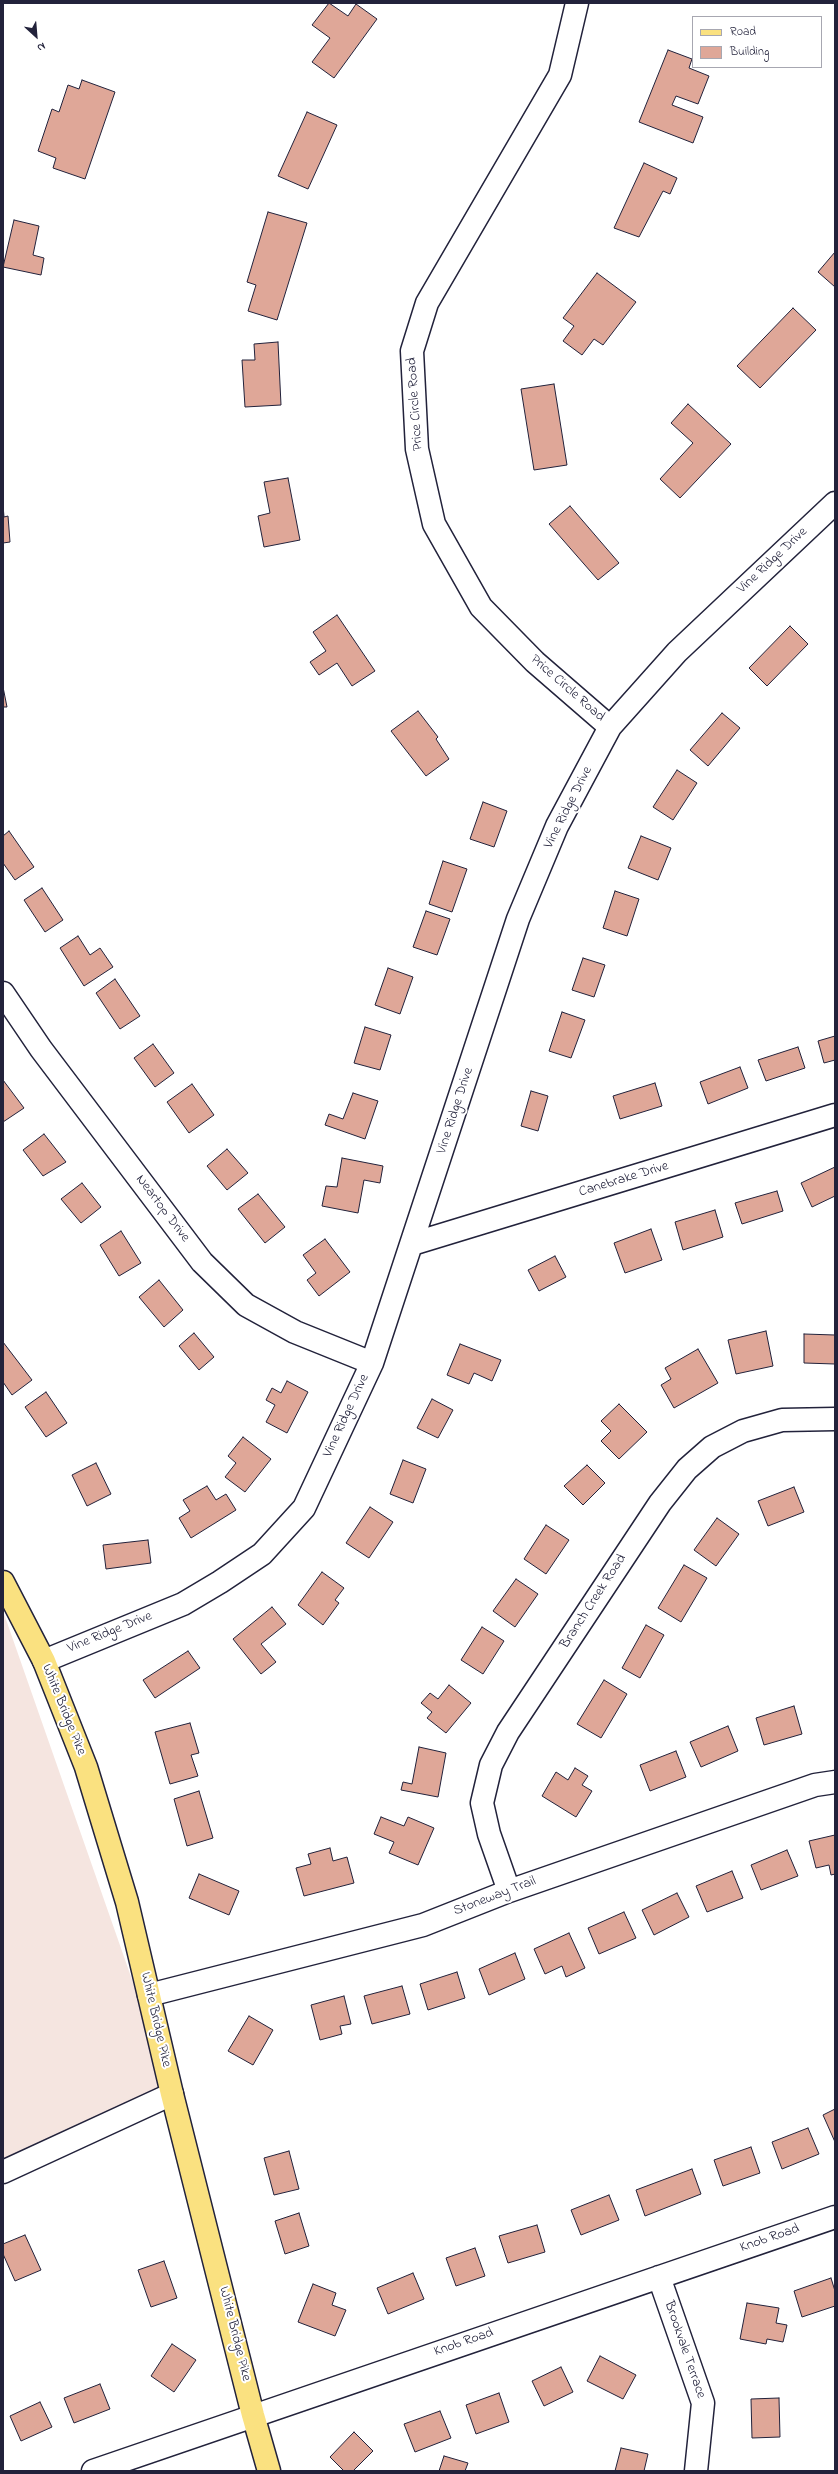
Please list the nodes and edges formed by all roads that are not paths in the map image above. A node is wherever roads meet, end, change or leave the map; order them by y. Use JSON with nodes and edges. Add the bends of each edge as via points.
{"nodes":[{"id":1,"x":577,"y":3,"type":"edge"},
{"id":2,"x":835,"y":503,"type":"edge"},
{"id":3,"x":610,"y":727,"type":"junction"},
{"id":4,"x":3,"y":993,"type":"edge"},
{"id":5,"x":835,"y":1115,"type":"edge"},
{"id":6,"x":412,"y":1244,"type":"junction"},
{"id":7,"x":372,"y":1363,"type":"junction"},
{"id":8,"x":835,"y":1419,"type":"edge"},
{"id":9,"x":3,"y":1582,"type":"edge"},
{"id":10,"x":44,"y":1660,"type":"junction"},
{"id":11,"x":835,"y":1782,"type":"edge"},
{"id":12,"x":509,"y":1890,"type":"junction"},
{"id":13,"x":149,"y":1995,"type":"junction"},
{"id":14,"x":172,"y":2094,"type":"junction"},
{"id":15,"x":3,"y":2172,"type":"edge"},
{"id":16,"x":835,"y":2217,"type":"edge"},
{"id":17,"x":659,"y":2277,"type":"junction"},
{"id":18,"x":253,"y":2415,"type":"junction"},
{"id":19,"x":93,"y":2471,"type":"edge"},
{"id":20,"x":269,"y":2471,"type":"edge"},
{"id":21,"x":696,"y":2471,"type":"edge"}],
"edges":[{"from":1,"to":3,"type":"street","name":"Price Circle Road","via":[[560,75],[427,303],[412,351],[417,449],[434,524],[481,607],[535,662]]},
{"from":2,"to":3,"type":"street","name":"Vine Ridge Drive","via":[[677,652]]},
{"from":3,"to":6,"type":"street","name":"Vine Ridge Drive","via":[[557,826],[518,920]]},
{"from":4,"to":7,"type":"street","name":"Neartop Drive","via":[[41,1049],[202,1262],[246,1305],[295,1332]]},
{"from":5,"to":6,"type":"street","name":"Canebrake Drive"},
{"from":6,"to":7,"type":"street","name":"Vine Ridge Drive"},
{"from":7,"to":10,"type":"street","name":"Vine Ridge Drive","via":[[304,1508],[262,1554],[183,1604]]},
{"from":8,"to":12,"type":"street","name":"Branch Creek Road","via":[[782,1420],[743,1431],[707,1452],[687,1469],[660,1503],[508,1732],[491,1765],[482,1803],[489,1834]]},
{"from":9,"to":10,"type":"main road","name":"White Bridge Pike"},
{"from":10,"to":13,"type":"main road","name":"White Bridge Pike","via":[[86,1767],[127,1902]]},
{"from":11,"to":12,"type":"street","name":"Stoneway Trail","via":[[815,1785]]},
{"from":12,"to":13,"type":"street","name":"Stoneway Trail","via":[[423,1925]]},
{"from":13,"to":14,"type":"main road","name":"White Bridge Pike"},
{"from":14,"to":15,"type":"street"},
{"from":14,"to":18,"type":"main road","name":"White Bridge Pike"},
{"from":16,"to":17,"type":"street","name":"Knob Road"},
{"from":17,"to":18,"type":"street","name":"Knob Road"},
{"from":17,"to":21,"type":"street","name":"Brookvale Terrace","via":[[703,2403]]},
{"from":18,"to":19,"type":"street","name":"Knob Road"},
{"from":18,"to":20,"type":"main road","name":"White Bridge Pike"}]}
